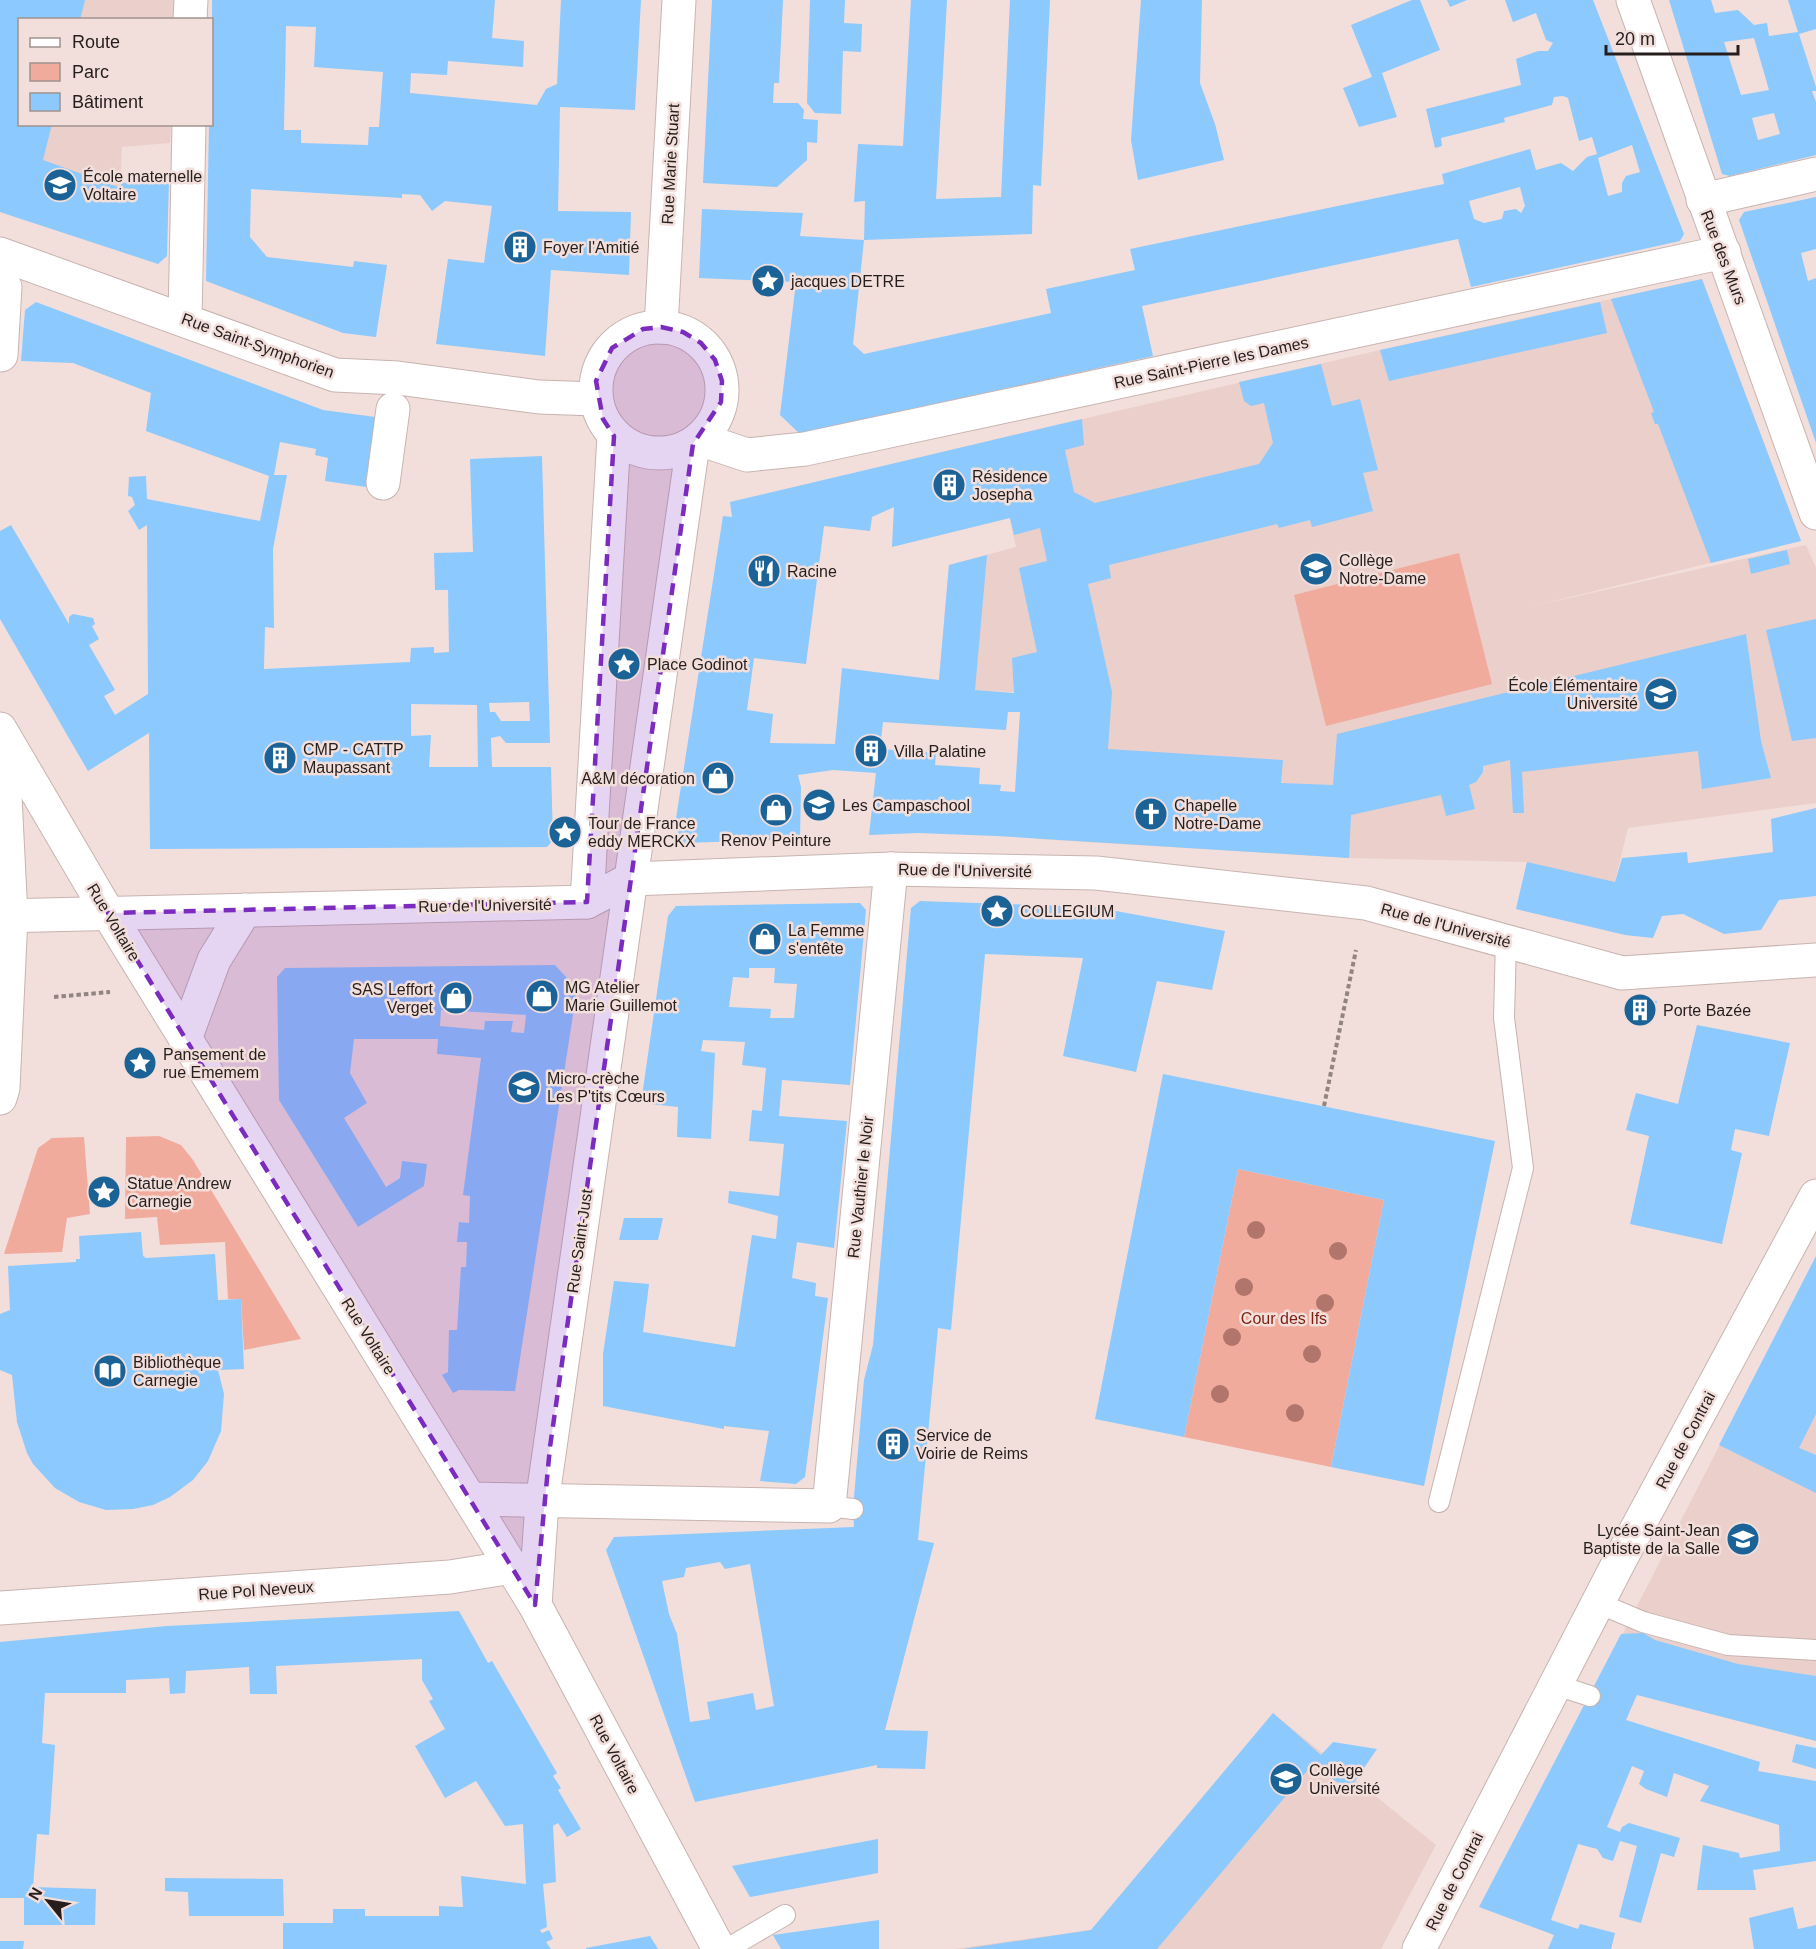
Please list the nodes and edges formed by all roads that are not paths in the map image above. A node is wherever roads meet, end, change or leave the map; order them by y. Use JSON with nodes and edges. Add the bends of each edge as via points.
{"nodes":[{"id":1,"x":191,"y":0,"type":"edge"},
{"id":2,"x":679,"y":0,"type":"edge"},
{"id":3,"x":1633,"y":0,"type":"edge"},
{"id":4,"x":190,"y":18,"type":"edge"},
{"id":5,"x":189,"y":126,"type":"edge"},
{"id":6,"x":1816,"y":174,"type":"edge"},
{"id":7,"x":1703,"y":200,"type":"junction"},
{"id":8,"x":1724,"y":252,"type":"junction"},
{"id":9,"x":0,"y":254,"type":"edge"},
{"id":10,"x":5,"y":287,"type":"dead end"},
{"id":11,"x":185,"y":319,"type":"junction"},
{"id":12,"x":661,"y":327,"type":"junction"},
{"id":13,"x":1,"y":355,"type":"edge"},
{"id":14,"x":596,"y":399,"type":"junction"},
{"id":15,"x":393,"y":410,"type":"dead end"},
{"id":16,"x":614,"y":436,"type":"junction"},
{"id":17,"x":696,"y":441,"type":"junction"},
{"id":18,"x":383,"y":483,"type":"dead end"},
{"id":19,"x":1816,"y":513,"type":"edge"},
{"id":20,"x":1,"y":730,"type":"edge"},
{"id":21,"x":891,"y":869,"type":"junction"},
{"id":22,"x":631,"y":879,"type":"junction"},
{"id":23,"x":587,"y":902,"type":"junction"},
{"id":24,"x":245,"y":910,"type":"junction"},
{"id":25,"x":108,"y":913,"type":"junction"},
{"id":26,"x":5,"y":916,"type":"edge"},
{"id":27,"x":1506,"y":941,"type":"junction"},
{"id":28,"x":1816,"y":960,"type":"edge"},
{"id":29,"x":185,"y":1039,"type":"junction"},
{"id":30,"x":2,"y":1093,"type":"edge"},
{"id":31,"x":1816,"y":1196,"type":"edge"},
{"id":32,"x":470,"y":1499,"type":"junction"},
{"id":33,"x":542,"y":1502,"type":"junction"},
{"id":34,"x":1439,"y":1502,"type":"dead end"},
{"id":35,"x":512,"y":1567,"type":"junction"},
{"id":36,"x":1598,"y":1603,"type":"junction"},
{"id":37,"x":535,"y":1605,"type":"junction"},
{"id":38,"x":0,"y":1608,"type":"edge"},
{"id":39,"x":1816,"y":1650,"type":"edge"},
{"id":40,"x":1556,"y":1685,"type":"junction"},
{"id":41,"x":1590,"y":1696,"type":"dead end"},
{"id":42,"x":785,"y":1915,"type":"dead end"},
{"id":43,"x":719,"y":1949,"type":"edge"},
{"id":44,"x":727,"y":1949,"type":"edge"},
{"id":45,"x":1419,"y":1949,"type":"edge"}],
"edges":[{"from":1,"to":4,"type":"street"},
{"from":2,"to":12,"type":"street","name":"Rue Marie Stuart"},
{"from":3,"to":7,"type":"street","name":"Rue des Murs"},
{"from":5,"to":11,"type":"street"},
{"from":6,"to":7,"type":"street"},
{"from":7,"to":8,"type":"street","name":"Rue des Murs"},
{"from":8,"to":17,"type":"street","name":"Rue Saint-Pierre les Dames","via":[[805,449],[747,455]]},
{"from":8,"to":19,"type":"street","name":"Rue des Murs"},
{"from":9,"to":11,"type":"street","name":"Rue Saint-Symphorien"},
{"from":10,"to":13,"type":"street"},
{"from":11,"to":14,"type":"street","name":"Rue Saint-Symphorien","via":[[335,375],[398,378],[538,397]]},
{"from":12,"to":14,"type":"street","via":[[635,333],[612,348],[596,381]]},
{"from":12,"to":17,"type":"street","via":[[683,332],[701,343],[715,360],[722,381],[721,402],[713,422]]},
{"from":14,"to":16,"type":"street"},
{"from":15,"to":18,"type":"street"},
{"from":16,"to":17,"type":"street","via":[[632,448],[652,454],[674,452]]},
{"from":16,"to":23,"type":"street"},
{"from":17,"to":22,"type":"street"},
{"from":20,"to":25,"type":"street","name":"Rue Voltaire"},
{"from":20,"to":26,"type":"street","name":"Rue Voltaire"},
{"from":21,"to":22,"type":"street","name":"Rue de l'Université"},
{"from":21,"to":27,"type":"street","name":"Rue de l'Université","via":[[1096,873],[1365,903]]},
{"from":21,"to":33,"type":"street","name":"Rue Vauthier le Noir","via":[[841,1507]]},
{"from":22,"to":23,"type":"street","name":"Rue de l'Université"},
{"from":22,"to":33,"type":"street","name":"Rue Saint-Just"},
{"from":23,"to":24,"type":"street","name":"Rue de l'Université"},
{"from":24,"to":25,"type":"street","name":"Rue de l'Université"},
{"from":24,"to":29,"type":"street","via":[[214,960]]},
{"from":25,"to":26,"type":"street","name":"Rue de l'Université"},
{"from":25,"to":29,"type":"street","name":"Rue Voltaire"},
{"from":26,"to":30,"type":"street","name":"Rue Voltaire"},
{"from":27,"to":28,"type":"street","name":"Rue de l'Université","via":[[1622,973]]},
{"from":27,"to":34,"type":"lane","via":[[1504,1018],[1523,1168]]},
{"from":29,"to":32,"type":"street","name":"Rue Voltaire"},
{"from":31,"to":36,"type":"street","name":"Rue de Contrai"},
{"from":32,"to":33,"type":"street","name":"Rue Vauthier le Noir"},
{"from":32,"to":35,"type":"street","name":"Rue Voltaire"},
{"from":33,"to":37,"type":"street","name":"Rue Saint-Just"},
{"from":35,"to":37,"type":"street","name":"Rue Voltaire"},
{"from":35,"to":38,"type":"street","name":"Rue Pol Neveux","via":[[450,1577]]},
{"from":36,"to":39,"type":"lane","via":[[1643,1622],[1728,1645]]},
{"from":36,"to":40,"type":"street","name":"Rue de Contrai"},
{"from":37,"to":43,"type":"street","name":"Rue Voltaire"},
{"from":40,"to":41,"type":"lane"},
{"from":40,"to":45,"type":"street","name":"Rue de Contrai"},
{"from":42,"to":44,"type":"lane"}]}
